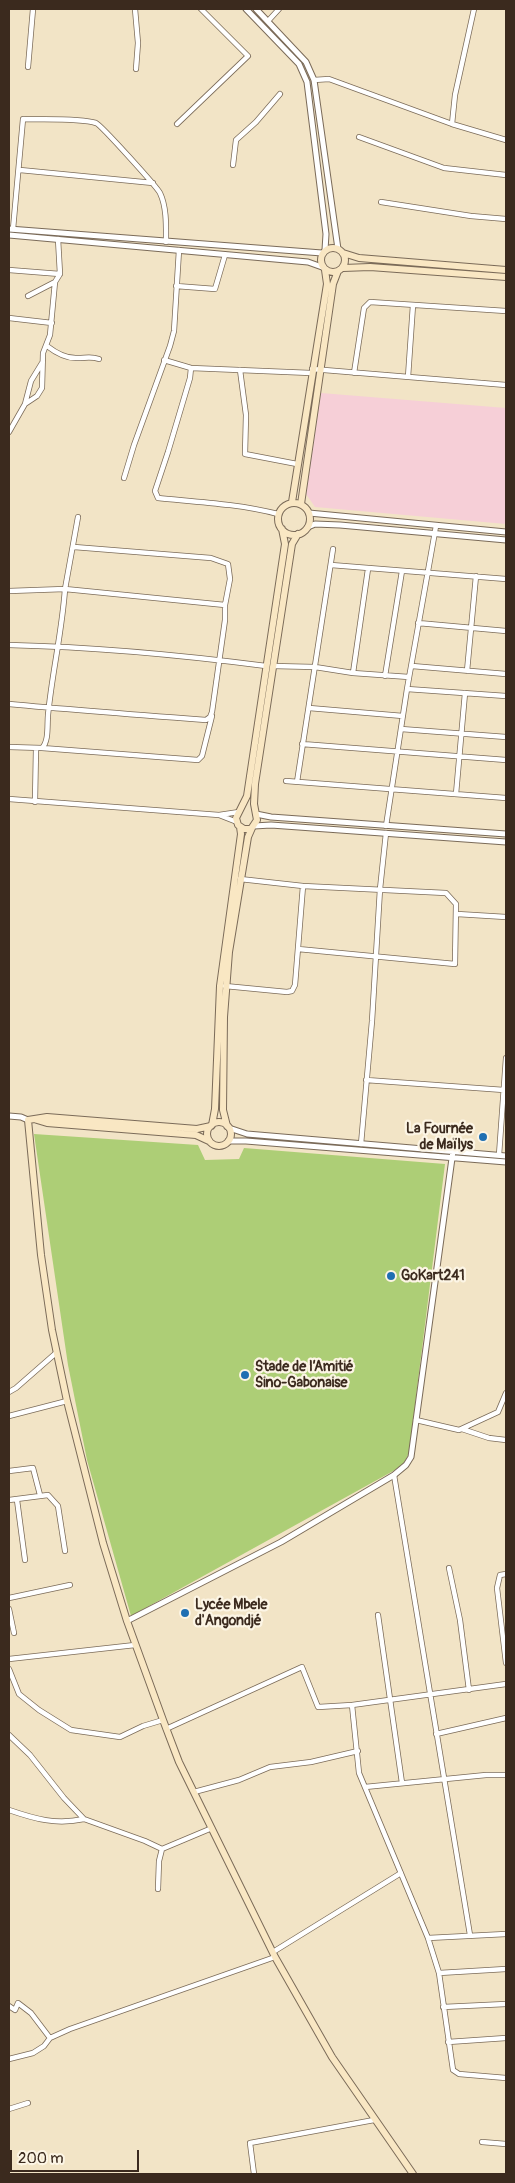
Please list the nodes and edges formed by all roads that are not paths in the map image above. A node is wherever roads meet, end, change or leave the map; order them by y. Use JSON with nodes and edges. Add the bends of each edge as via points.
{"nodes":[{"id":1,"x":33,"y":9,"type":"edge"},
{"id":2,"x":135,"y":9,"type":"edge"},
{"id":3,"x":200,"y":9,"type":"edge"},
{"id":4,"x":246,"y":9,"type":"edge"},
{"id":5,"x":256,"y":9,"type":"edge"},
{"id":6,"x":279,"y":9,"type":"edge"},
{"id":7,"x":474,"y":9,"type":"edge"},
{"id":8,"x":268,"y":21,"type":"junction"},
{"id":9,"x":28,"y":67,"type":"dead end"},
{"id":10,"x":136,"y":69,"type":"dead end"},
{"id":11,"x":314,"y":80,"type":"junction"},
{"id":12,"x":280,"y":94,"type":"dead end"},
{"id":13,"x":177,"y":124,"type":"dead end"},
{"id":14,"x":452,"y":124,"type":"junction"},
{"id":15,"x":359,"y":137,"type":"dead end"},
{"id":16,"x":506,"y":140,"type":"edge"},
{"id":17,"x":233,"y":165,"type":"dead end"},
{"id":18,"x":20,"y":170,"type":"junction"},
{"id":19,"x":506,"y":175,"type":"edge"},
{"id":20,"x":155,"y":183,"type":"junction"},
{"id":21,"x":382,"y":202,"type":"dead end"},
{"id":22,"x":506,"y":219,"type":"edge"},
{"id":23,"x":11,"y":229,"type":"edge"},
{"id":24,"x":9,"y":235,"type":"edge"},
{"id":25,"x":58,"y":239,"type":"junction"},
{"id":26,"x":166,"y":242,"type":"junction"},
{"id":27,"x":178,"y":250,"type":"junction"},
{"id":28,"x":341,"y":251,"type":"junction"},
{"id":29,"x":324,"y":252,"type":"junction"},
{"id":30,"x":225,"y":255,"type":"junction"},
{"id":31,"x":324,"y":268,"type":"junction"},
{"id":32,"x":340,"y":269,"type":"junction"},
{"id":33,"x":9,"y":270,"type":"edge"},
{"id":34,"x":506,"y":270,"type":"edge"},
{"id":35,"x":60,"y":274,"type":"junction"},
{"id":36,"x":506,"y":277,"type":"edge"},
{"id":37,"x":55,"y":282,"type":"junction"},
{"id":38,"x":176,"y":286,"type":"junction"},
{"id":39,"x":28,"y":296,"type":"dead end"},
{"id":40,"x":413,"y":305,"type":"junction"},
{"id":41,"x":506,"y":312,"type":"edge"},
{"id":42,"x":9,"y":318,"type":"edge"},
{"id":43,"x":52,"y":323,"type":"junction"},
{"id":44,"x":47,"y":346,"type":"junction"},
{"id":45,"x":99,"y":359,"type":"dead end"},
{"id":46,"x":164,"y":360,"type":"junction"},
{"id":47,"x":42,"y":363,"type":"junction"},
{"id":48,"x":191,"y":368,"type":"junction"},
{"id":49,"x":240,"y":370,"type":"junction"},
{"id":50,"x":321,"y":370,"type":"junction"},
{"id":51,"x":312,"y":371,"type":"junction"},
{"id":52,"x":354,"y":373,"type":"junction"},
{"id":53,"x":408,"y":377,"type":"junction"},
{"id":54,"x":506,"y":385,"type":"edge"},
{"id":55,"x":25,"y":404,"type":"junction"},
{"id":56,"x":9,"y":432,"type":"edge"},
{"id":57,"x":297,"y":464,"type":"junction"},
{"id":58,"x":124,"y":478,"type":"dead end"},
{"id":59,"x":292,"y":502,"type":"junction"},
{"id":60,"x":301,"y":504,"type":"junction"},
{"id":61,"x":309,"y":513,"type":"junction"},
{"id":62,"x":278,"y":514,"type":"junction"},
{"id":63,"x":78,"y":517,"type":"dead end"},
{"id":64,"x":308,"y":526,"type":"junction"},
{"id":65,"x":436,"y":526,"type":"junction"},
{"id":66,"x":282,"y":529,"type":"junction"},
{"id":67,"x":506,"y":532,"type":"edge"},
{"id":68,"x":435,"y":533,"type":"junction"},
{"id":69,"x":298,"y":534,"type":"junction"},
{"id":70,"x":506,"y":540,"type":"edge"},
{"id":71,"x":74,"y":547,"type":"junction"},
{"id":72,"x":333,"y":548,"type":"dead end"},
{"id":73,"x":331,"y":565,"type":"junction"},
{"id":74,"x":368,"y":569,"type":"junction"},
{"id":75,"x":402,"y":571,"type":"junction"},
{"id":76,"x":427,"y":573,"type":"junction"},
{"id":77,"x":476,"y":576,"type":"junction"},
{"id":78,"x":506,"y":579,"type":"edge"},
{"id":79,"x":65,"y":589,"type":"junction"},
{"id":80,"x":9,"y":591,"type":"edge"},
{"id":81,"x":225,"y":604,"type":"junction"},
{"id":82,"x":418,"y":623,"type":"junction"},
{"id":83,"x":471,"y":628,"type":"junction"},
{"id":84,"x":506,"y":631,"type":"edge"},
{"id":85,"x":9,"y":645,"type":"edge"},
{"id":86,"x":57,"y":646,"type":"junction"},
{"id":87,"x":218,"y":660,"type":"junction"},
{"id":88,"x":270,"y":666,"type":"junction"},
{"id":89,"x":412,"y":666,"type":"junction"},
{"id":90,"x":315,"y":668,"type":"junction"},
{"id":91,"x":468,"y":671,"type":"junction"},
{"id":92,"x":353,"y":673,"type":"junction"},
{"id":93,"x":506,"y":674,"type":"edge"},
{"id":94,"x":384,"y":676,"type":"junction"},
{"id":95,"x":410,"y":678,"type":"junction"},
{"id":96,"x":407,"y":689,"type":"junction"},
{"id":97,"x":465,"y":693,"type":"junction"},
{"id":98,"x":506,"y":696,"type":"edge"},
{"id":99,"x":9,"y":704,"type":"edge"},
{"id":100,"x":49,"y":708,"type":"junction"},
{"id":101,"x":308,"y":708,"type":"junction"},
{"id":102,"x":212,"y":712,"type":"junction"},
{"id":103,"x":403,"y":716,"type":"junction"},
{"id":104,"x":401,"y":729,"type":"junction"},
{"id":105,"x":461,"y":734,"type":"junction"},
{"id":106,"x":506,"y":737,"type":"edge"},
{"id":107,"x":302,"y":744,"type":"junction"},
{"id":108,"x":9,"y":747,"type":"edge"},
{"id":109,"x":36,"y":748,"type":"junction"},
{"id":110,"x":42,"y":748,"type":"junction"},
{"id":111,"x":398,"y":752,"type":"junction"},
{"id":112,"x":460,"y":757,"type":"junction"},
{"id":113,"x":506,"y":760,"type":"edge"},
{"id":114,"x":286,"y":781,"type":"dead end"},
{"id":115,"x":296,"y":782,"type":"junction"},
{"id":116,"x":393,"y":789,"type":"junction"},
{"id":117,"x":456,"y":794,"type":"junction"},
{"id":118,"x":506,"y":798,"type":"edge"},
{"id":119,"x":9,"y":799,"type":"edge"},
{"id":120,"x":35,"y":802,"type":"junction"},
{"id":121,"x":240,"y":811,"type":"junction"},
{"id":122,"x":255,"y":813,"type":"junction"},
{"id":123,"x":219,"y":815,"type":"junction"},
{"id":124,"x":238,"y":824,"type":"junction"},
{"id":125,"x":386,"y":826,"type":"junction"},
{"id":126,"x":253,"y":827,"type":"junction"},
{"id":127,"x":386,"y":833,"type":"junction"},
{"id":128,"x":506,"y":834,"type":"edge"},
{"id":129,"x":506,"y":842,"type":"edge"},
{"id":130,"x":240,"y":879,"type":"junction"},
{"id":131,"x":303,"y":886,"type":"junction"},
{"id":132,"x":380,"y":889,"type":"junction"},
{"id":133,"x":457,"y":914,"type":"junction"},
{"id":134,"x":506,"y":917,"type":"edge"},
{"id":135,"x":298,"y":949,"type":"junction"},
{"id":136,"x":377,"y":958,"type":"junction"},
{"id":137,"x":226,"y":986,"type":"junction"},
{"id":138,"x":506,"y":1058,"type":"edge"},
{"id":139,"x":366,"y":1080,"type":"junction"},
{"id":140,"x":504,"y":1090,"type":"junction"},
{"id":141,"x":9,"y":1116,"type":"edge"},
{"id":142,"x":28,"y":1120,"type":"junction"},
{"id":143,"x":36,"y":1120,"type":"junction"},
{"id":144,"x":211,"y":1126,"type":"junction"},
{"id":145,"x":228,"y":1127,"type":"junction"},
{"id":146,"x":210,"y":1141,"type":"junction"},
{"id":147,"x":228,"y":1141,"type":"junction"},
{"id":148,"x":361,"y":1144,"type":"junction"},
{"id":149,"x":453,"y":1154,"type":"junction"},
{"id":150,"x":499,"y":1155,"type":"junction"},
{"id":151,"x":506,"y":1156,"type":"edge"},
{"id":152,"x":506,"y":1162,"type":"edge"},
{"id":153,"x":56,"y":1353,"type":"junction"},
{"id":154,"x":9,"y":1392,"type":"edge"},
{"id":155,"x":506,"y":1393,"type":"edge"},
{"id":156,"x":67,"y":1401,"type":"junction"},
{"id":157,"x":9,"y":1416,"type":"edge"},
{"id":158,"x":416,"y":1420,"type":"junction"},
{"id":159,"x":462,"y":1429,"type":"junction"},
{"id":160,"x":506,"y":1440,"type":"edge"},
{"id":161,"x":9,"y":1471,"type":"edge"},
{"id":162,"x":394,"y":1474,"type":"junction"},
{"id":163,"x":40,"y":1495,"type":"junction"},
{"id":164,"x":9,"y":1500,"type":"edge"},
{"id":165,"x":16,"y":1500,"type":"junction"},
{"id":166,"x":65,"y":1551,"type":"dead end"},
{"id":167,"x":25,"y":1560,"type":"dead end"},
{"id":168,"x":449,"y":1568,"type":"dead end"},
{"id":169,"x":506,"y":1574,"type":"edge"},
{"id":170,"x":70,"y":1585,"type":"dead end"},
{"id":171,"x":9,"y":1598,"type":"edge"},
{"id":172,"x":9,"y":1609,"type":"edge"},
{"id":173,"x":378,"y":1614,"type":"dead end"},
{"id":174,"x":127,"y":1621,"type":"junction"},
{"id":175,"x":14,"y":1633,"type":"dead end"},
{"id":176,"x":135,"y":1644,"type":"junction"},
{"id":177,"x":9,"y":1659,"type":"edge"},
{"id":178,"x":506,"y":1663,"type":"edge"},
{"id":179,"x":9,"y":1669,"type":"edge"},
{"id":180,"x":506,"y":1684,"type":"edge"},
{"id":181,"x":469,"y":1690,"type":"junction"},
{"id":182,"x":430,"y":1695,"type":"junction"},
{"id":183,"x":392,"y":1699,"type":"junction"},
{"id":184,"x":352,"y":1705,"type":"junction"},
{"id":185,"x":506,"y":1718,"type":"edge"},
{"id":186,"x":163,"y":1720,"type":"junction"},
{"id":187,"x":166,"y":1729,"type":"junction"},
{"id":188,"x":436,"y":1734,"type":"junction"},
{"id":189,"x":9,"y":1735,"type":"edge"},
{"id":190,"x":358,"y":1751,"type":"junction"},
{"id":191,"x":506,"y":1775,"type":"edge"},
{"id":192,"x":443,"y":1779,"type":"junction"},
{"id":193,"x":402,"y":1783,"type":"junction"},
{"id":194,"x":365,"y":1787,"type":"junction"},
{"id":195,"x":194,"y":1792,"type":"junction"},
{"id":196,"x":9,"y":1810,"type":"edge"},
{"id":197,"x":84,"y":1819,"type":"junction"},
{"id":198,"x":212,"y":1828,"type":"junction"},
{"id":199,"x":162,"y":1849,"type":"junction"},
{"id":200,"x":401,"y":1873,"type":"junction"},
{"id":201,"x":158,"y":1889,"type":"dead end"},
{"id":202,"x":506,"y":1934,"type":"edge"},
{"id":203,"x":470,"y":1935,"type":"junction"},
{"id":204,"x":428,"y":1938,"type":"junction"},
{"id":205,"x":274,"y":1954,"type":"junction"},
{"id":206,"x":506,"y":1969,"type":"edge"},
{"id":207,"x":439,"y":1973,"type":"junction"},
{"id":208,"x":506,"y":2004,"type":"edge"},
{"id":209,"x":9,"y":2006,"type":"edge"},
{"id":210,"x":443,"y":2008,"type":"junction"},
{"id":211,"x":50,"y":2038,"type":"junction"},
{"id":212,"x":506,"y":2038,"type":"edge"},
{"id":213,"x":448,"y":2042,"type":"junction"},
{"id":214,"x":9,"y":2059,"type":"edge"},
{"id":215,"x":506,"y":2078,"type":"edge"},
{"id":216,"x":28,"y":2103,"type":"dead end"},
{"id":217,"x":9,"y":2109,"type":"edge"},
{"id":218,"x":374,"y":2120,"type":"junction"},
{"id":219,"x":482,"y":2142,"type":"dead end"},
{"id":220,"x":506,"y":2144,"type":"edge"},
{"id":221,"x":254,"y":2174,"type":"edge"},
{"id":222,"x":413,"y":2174,"type":"edge"}],
"edges":[{"from":1,"to":9,"type":"street"},
{"from":2,"to":10,"type":"street"},
{"from":3,"to":13,"type":"street","via":[[248,56]]},
{"from":4,"to":29,"type":"street","via":[[299,64],[307,82],[325,224]]},
{"from":5,"to":8,"type":"street"},
{"from":6,"to":8,"type":"street"},
{"from":7,"to":14,"type":"street","via":[[455,95]]},
{"from":8,"to":11,"type":"street","via":[[306,62]]},
{"from":11,"to":14,"type":"street","via":[[329,79]]},
{"from":11,"to":28,"type":"street"},
{"from":12,"to":17,"type":"street","via":[[236,140]]},
{"from":14,"to":16,"type":"street"},
{"from":15,"to":19,"type":"street","via":[[444,168]]},
{"from":18,"to":20,"type":"street"},
{"from":18,"to":20,"type":"street","via":[[23,119],[92,122],[104,128],[138,169]]},
{"from":18,"to":23,"type":"street"},
{"from":20,"to":26,"type":"street","via":[[163,200]]},
{"from":21,"to":22,"type":"street"},
{"from":23,"to":26,"type":"street"},
{"from":24,"to":25,"type":"street"},
{"from":25,"to":27,"type":"street"},
{"from":25,"to":35,"type":"street"},
{"from":26,"to":29,"type":"street"},
{"from":27,"to":30,"type":"street"},
{"from":27,"to":38,"type":"street"},
{"from":28,"to":29,"type":"main road","via":[[332,248]]},
{"from":28,"to":32,"type":"main road","via":[[345,261]]},
{"from":28,"to":34,"type":"main road","via":[[359,258]]},
{"from":29,"to":31,"type":"main road","via":[[320,260]]},
{"from":30,"to":31,"type":"street","via":[[308,262]]},
{"from":30,"to":38,"type":"street","via":[[215,289]]},
{"from":31,"to":32,"type":"main road","via":[[332,272]]},
{"from":31,"to":51,"type":"main road","via":[[327,284]]},
{"from":32,"to":36,"type":"main road","via":[[370,267]]},
{"from":32,"to":50,"type":"main road","via":[[333,284]]},
{"from":33,"to":35,"type":"street"},
{"from":35,"to":37,"type":"street"},
{"from":37,"to":39,"type":"street"},
{"from":37,"to":43,"type":"street"},
{"from":38,"to":46,"type":"street","via":[[174,331]]},
{"from":40,"to":41,"type":"street"},
{"from":40,"to":52,"type":"street","via":[[367,304]]},
{"from":40,"to":53,"type":"street"},
{"from":42,"to":43,"type":"street"},
{"from":43,"to":44,"type":"street"},
{"from":44,"to":45,"type":"street","via":[[57,354],[71,358]]},
{"from":44,"to":47,"type":"street"},
{"from":46,"to":48,"type":"street"},
{"from":46,"to":58,"type":"street"},
{"from":47,"to":55,"type":"street","via":[[31,381]]},
{"from":47,"to":55,"type":"street","via":[[42,388]]},
{"from":48,"to":49,"type":"street"},
{"from":48,"to":62,"type":"street","via":[[155,491],[158,498],[236,505]]},
{"from":49,"to":51,"type":"street"},
{"from":49,"to":57,"type":"street","via":[[246,415],[245,454]]},
{"from":50,"to":51,"type":"street"},
{"from":50,"to":52,"type":"street"},
{"from":50,"to":60,"type":"main road"},
{"from":51,"to":57,"type":"main road"},
{"from":52,"to":53,"type":"street"},
{"from":53,"to":54,"type":"street"},
{"from":55,"to":56,"type":"street"},
{"from":57,"to":59,"type":"main road"},
{"from":59,"to":60,"type":"main road"},
{"from":59,"to":62,"type":"main road"},
{"from":60,"to":61,"type":"main road"},
{"from":61,"to":64,"type":"main road"},
{"from":61,"to":65,"type":"street"},
{"from":62,"to":66,"type":"main road"},
{"from":63,"to":71,"type":"street"},
{"from":64,"to":68,"type":"street","via":[[332,524]]},
{"from":64,"to":69,"type":"main road"},
{"from":65,"to":67,"type":"street"},
{"from":65,"to":68,"type":"street"},
{"from":66,"to":69,"type":"main road"},
{"from":66,"to":88,"type":"main road","via":[[285,544]]},
{"from":68,"to":70,"type":"street"},
{"from":68,"to":76,"type":"street"},
{"from":69,"to":88,"type":"main road","via":[[292,544]]},
{"from":71,"to":79,"type":"street"},
{"from":71,"to":81,"type":"street","via":[[211,558],[228,564],[230,579]]},
{"from":72,"to":73,"type":"street"},
{"from":73,"to":74,"type":"street"},
{"from":73,"to":90,"type":"street"},
{"from":74,"to":75,"type":"street"},
{"from":74,"to":92,"type":"street"},
{"from":75,"to":76,"type":"street"},
{"from":75,"to":94,"type":"street"},
{"from":76,"to":77,"type":"street"},
{"from":76,"to":82,"type":"street"},
{"from":77,"to":78,"type":"street"},
{"from":77,"to":83,"type":"street"},
{"from":79,"to":80,"type":"street"},
{"from":79,"to":81,"type":"street"},
{"from":79,"to":86,"type":"street","via":[[63,624]]},
{"from":81,"to":87,"type":"street"},
{"from":82,"to":83,"type":"street"},
{"from":82,"to":89,"type":"street"},
{"from":83,"to":84,"type":"street"},
{"from":83,"to":91,"type":"street"},
{"from":85,"to":86,"type":"street"},
{"from":86,"to":87,"type":"street"},
{"from":86,"to":100,"type":"street"},
{"from":87,"to":88,"type":"street"},
{"from":87,"to":102,"type":"street"},
{"from":88,"to":90,"type":"street"},
{"from":88,"to":121,"type":"main road","via":[[247,796]]},
{"from":88,"to":122,"type":"main road","via":[[255,784]]},
{"from":89,"to":91,"type":"street"},
{"from":89,"to":95,"type":"street"},
{"from":90,"to":92,"type":"street"},
{"from":90,"to":101,"type":"street"},
{"from":91,"to":93,"type":"street"},
{"from":92,"to":94,"type":"street"},
{"from":94,"to":95,"type":"street"},
{"from":95,"to":96,"type":"street"},
{"from":96,"to":97,"type":"street"},
{"from":96,"to":103,"type":"street"},
{"from":97,"to":98,"type":"street"},
{"from":97,"to":105,"type":"street"},
{"from":99,"to":100,"type":"street"},
{"from":100,"to":102,"type":"street","via":[[206,720]]},
{"from":100,"to":110,"type":"street","via":[[46,743]]},
{"from":101,"to":103,"type":"street"},
{"from":101,"to":107,"type":"street"},
{"from":102,"to":110,"type":"street","via":[[202,756],[198,760]]},
{"from":103,"to":104,"type":"street"},
{"from":104,"to":105,"type":"street"},
{"from":104,"to":111,"type":"street"},
{"from":105,"to":106,"type":"street"},
{"from":105,"to":112,"type":"street"},
{"from":107,"to":111,"type":"street"},
{"from":107,"to":115,"type":"street"},
{"from":108,"to":109,"type":"street"},
{"from":109,"to":110,"type":"street"},
{"from":109,"to":120,"type":"street"},
{"from":111,"to":112,"type":"street"},
{"from":111,"to":116,"type":"street"},
{"from":112,"to":113,"type":"street"},
{"from":112,"to":117,"type":"street"},
{"from":114,"to":115,"type":"street"},
{"from":115,"to":116,"type":"street"},
{"from":116,"to":117,"type":"street"},
{"from":116,"to":125,"type":"street"},
{"from":117,"to":118,"type":"street"},
{"from":119,"to":120,"type":"street"},
{"from":120,"to":123,"type":"street"},
{"from":121,"to":122,"type":"main road","via":[[248,809]]},
{"from":121,"to":123,"type":"street"},
{"from":121,"to":124,"type":"main road"},
{"from":122,"to":125,"type":"street","via":[[271,818]]},
{"from":122,"to":126,"type":"main road","via":[[257,820]]},
{"from":123,"to":124,"type":"street"},
{"from":124,"to":126,"type":"main road","via":[[248,830]]},
{"from":124,"to":144,"type":"main road","via":[[241,834],[220,986],[215,1109]]},
{"from":125,"to":128,"type":"street"},
{"from":126,"to":127,"type":"street","via":[[271,825]]},
{"from":126,"to":130,"type":"main road"},
{"from":127,"to":129,"type":"street"},
{"from":127,"to":132,"type":"street"},
{"from":130,"to":131,"type":"street"},
{"from":130,"to":137,"type":"main road"},
{"from":131,"to":132,"type":"street"},
{"from":131,"to":135,"type":"street"},
{"from":132,"to":133,"type":"street","via":[[446,894],[456,904]]},
{"from":132,"to":136,"type":"street"},
{"from":133,"to":134,"type":"street"},
{"from":133,"to":136,"type":"street","via":[[455,964]]},
{"from":135,"to":136,"type":"street"},
{"from":135,"to":137,"type":"street","via":[[296,985],[292,991]]},
{"from":136,"to":139,"type":"street"},
{"from":137,"to":145,"type":"main road","via":[[222,1110]]},
{"from":138,"to":140,"type":"street"},
{"from":139,"to":140,"type":"street"},
{"from":139,"to":148,"type":"street"},
{"from":140,"to":150,"type":"street"},
{"from":141,"to":142,"type":"street"},
{"from":142,"to":143,"type":"main road"},
{"from":142,"to":153,"type":"main road","via":[[41,1256]]},
{"from":143,"to":144,"type":"main road","via":[[47,1117],[197,1129]]},
{"from":143,"to":146,"type":"main road","via":[[196,1135]]},
{"from":144,"to":145,"type":"main road","via":[[220,1123]]},
{"from":144,"to":146,"type":"main road","via":[[208,1133]]},
{"from":145,"to":147,"type":"main road"},
{"from":145,"to":148,"type":"street","via":[[247,1134]]},
{"from":146,"to":147,"type":"main road","via":[[218,1146]]},
{"from":147,"to":149,"type":"street"},
{"from":148,"to":149,"type":"street"},
{"from":149,"to":150,"type":"street"},
{"from":149,"to":152,"type":"street"},
{"from":149,"to":158,"type":"street"},
{"from":150,"to":151,"type":"street"},
{"from":153,"to":154,"type":"street"},
{"from":153,"to":156,"type":"main road"},
{"from":155,"to":159,"type":"street","via":[[498,1412]]},
{"from":156,"to":157,"type":"street"},
{"from":156,"to":174,"type":"main road","via":[[97,1524]]},
{"from":158,"to":159,"type":"street"},
{"from":158,"to":162,"type":"street","via":[[411,1457]]},
{"from":159,"to":160,"type":"street"},
{"from":161,"to":163,"type":"street","via":[[33,1468]]},
{"from":162,"to":174,"type":"street","via":[[281,1542]]},
{"from":162,"to":182,"type":"street"},
{"from":163,"to":165,"type":"street"},
{"from":163,"to":166,"type":"street","via":[[48,1495],[58,1506]]},
{"from":164,"to":165,"type":"street"},
{"from":165,"to":167,"type":"street"},
{"from":168,"to":181,"type":"street"},
{"from":169,"to":178,"type":"street","via":[[500,1575],[497,1588]]},
{"from":170,"to":171,"type":"street"},
{"from":172,"to":175,"type":"street"},
{"from":173,"to":183,"type":"street"},
{"from":174,"to":176,"type":"main road"},
{"from":176,"to":177,"type":"street"},
{"from":176,"to":186,"type":"main road"},
{"from":179,"to":186,"type":"street","via":[[19,1694],[71,1730],[120,1736]]},
{"from":180,"to":181,"type":"street"},
{"from":181,"to":182,"type":"street"},
{"from":182,"to":183,"type":"street"},
{"from":182,"to":188,"type":"street"},
{"from":183,"to":184,"type":"street"},
{"from":183,"to":193,"type":"street"},
{"from":184,"to":187,"type":"street","via":[[318,1707],[302,1667]]},
{"from":184,"to":190,"type":"street"},
{"from":185,"to":188,"type":"street"},
{"from":186,"to":187,"type":"main road"},
{"from":187,"to":195,"type":"main road"},
{"from":188,"to":192,"type":"street"},
{"from":189,"to":197,"type":"street"},
{"from":190,"to":194,"type":"street","via":[[359,1773]]},
{"from":190,"to":195,"type":"street","via":[[270,1768]]},
{"from":191,"to":192,"type":"street"},
{"from":192,"to":193,"type":"street"},
{"from":192,"to":203,"type":"street"},
{"from":193,"to":194,"type":"street"},
{"from":194,"to":200,"type":"street"},
{"from":195,"to":198,"type":"main road"},
{"from":196,"to":197,"type":"street","via":[[47,1822]]},
{"from":197,"to":199,"type":"street"},
{"from":198,"to":199,"type":"street"},
{"from":198,"to":205,"type":"main road"},
{"from":199,"to":201,"type":"street"},
{"from":200,"to":204,"type":"street"},
{"from":200,"to":205,"type":"street"},
{"from":202,"to":203,"type":"street"},
{"from":203,"to":204,"type":"street"},
{"from":204,"to":207,"type":"street"},
{"from":205,"to":211,"type":"street"},
{"from":205,"to":218,"type":"main road","via":[[332,2057]]},
{"from":206,"to":207,"type":"street"},
{"from":207,"to":210,"type":"street"},
{"from":208,"to":210,"type":"street"},
{"from":209,"to":211,"type":"street","via":[[15,2010],[18,2002]]},
{"from":210,"to":213,"type":"street"},
{"from":211,"to":214,"type":"street","via":[[33,2053]]},
{"from":212,"to":213,"type":"street"},
{"from":213,"to":215,"type":"street","via":[[453,2070],[459,2074]]},
{"from":216,"to":217,"type":"street"},
{"from":218,"to":221,"type":"street","via":[[250,2143]]},
{"from":218,"to":222,"type":"main road"},
{"from":219,"to":220,"type":"street"}]}
